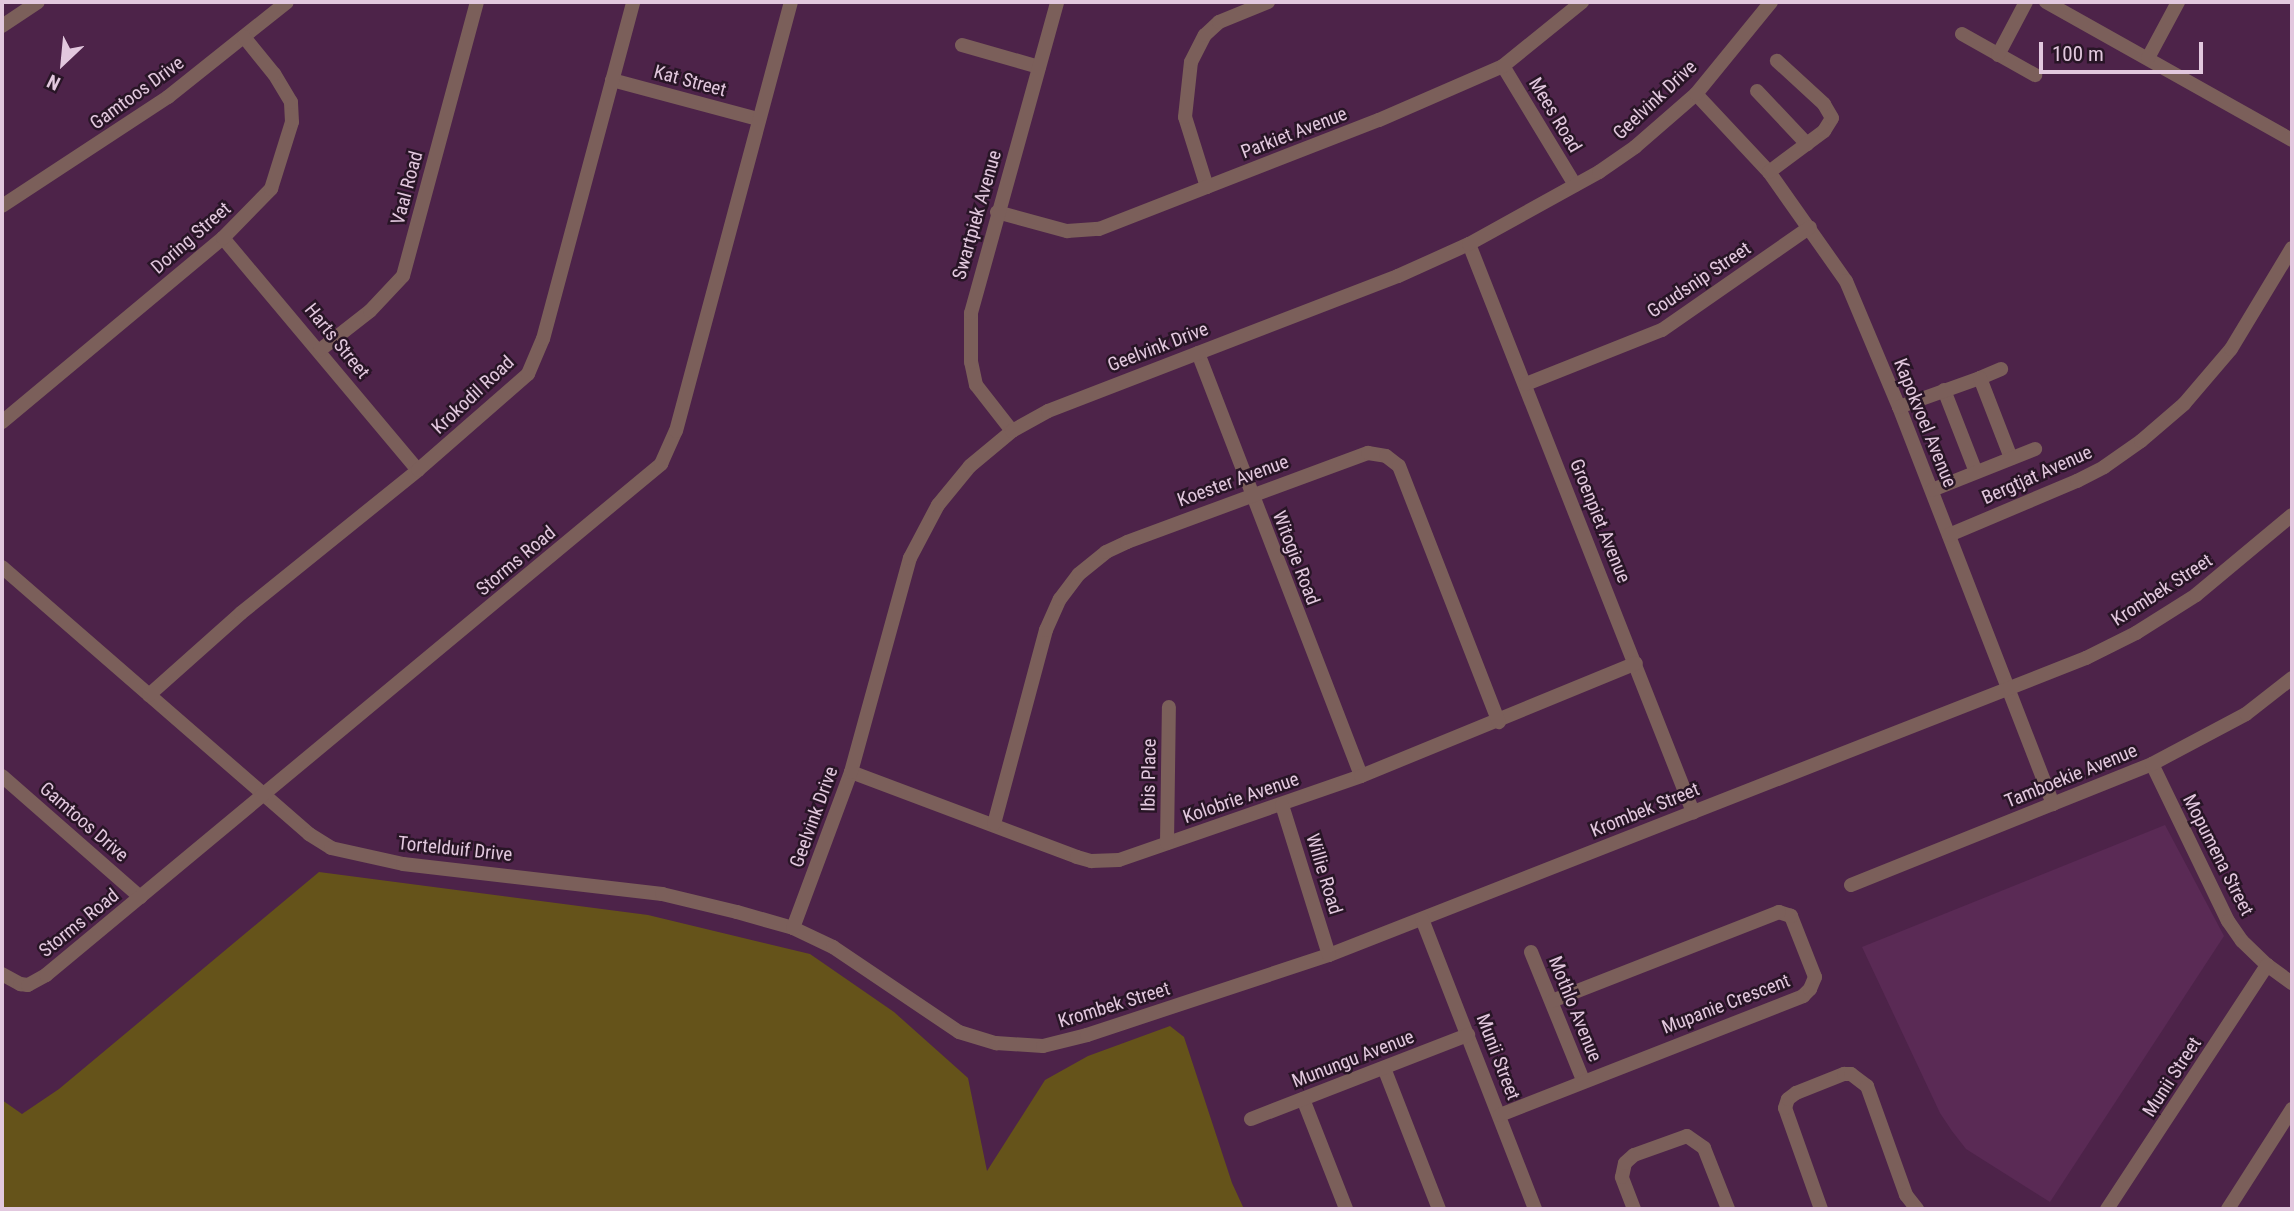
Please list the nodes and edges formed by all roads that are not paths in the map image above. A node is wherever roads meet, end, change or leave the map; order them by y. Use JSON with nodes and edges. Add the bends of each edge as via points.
{"nodes":[{"id":1,"x":38,"y":2,"type":"edge"},
{"id":2,"x":287,"y":2,"type":"edge"},
{"id":3,"x":477,"y":2,"type":"edge"},
{"id":4,"x":633,"y":2,"type":"edge"},
{"id":5,"x":791,"y":2,"type":"edge"},
{"id":6,"x":1057,"y":2,"type":"edge"},
{"id":7,"x":1268,"y":2,"type":"edge"},
{"id":8,"x":1582,"y":2,"type":"edge"},
{"id":9,"x":1771,"y":2,"type":"edge"},
{"id":10,"x":2026,"y":2,"type":"edge"},
{"id":11,"x":2046,"y":2,"type":"edge"},
{"id":12,"x":2178,"y":2,"type":"edge"},
{"id":13,"x":2,"y":26,"type":"edge"},
{"id":14,"x":1962,"y":34,"type":"dead end"},
{"id":15,"x":244,"y":37,"type":"junction"},
{"id":16,"x":962,"y":45,"type":"dead end"},
{"id":17,"x":1998,"y":55,"type":"junction"},
{"id":18,"x":2148,"y":58,"type":"junction"},
{"id":19,"x":1777,"y":61,"type":"dead end"},
{"id":20,"x":1503,"y":66,"type":"junction"},
{"id":21,"x":1039,"y":67,"type":"junction"},
{"id":22,"x":2035,"y":75,"type":"dead end"},
{"id":23,"x":612,"y":80,"type":"junction"},
{"id":24,"x":1757,"y":91,"type":"dead end"},
{"id":25,"x":1696,"y":94,"type":"junction"},
{"id":26,"x":758,"y":119,"type":"junction"},
{"id":27,"x":2292,"y":140,"type":"edge"},
{"id":28,"x":1807,"y":144,"type":"junction"},
{"id":29,"x":1769,"y":172,"type":"junction"},
{"id":30,"x":1575,"y":185,"type":"junction"},
{"id":31,"x":1207,"y":187,"type":"junction"},
{"id":32,"x":2,"y":206,"type":"edge"},
{"id":33,"x":998,"y":212,"type":"junction"},
{"id":34,"x":1810,"y":227,"type":"junction"},
{"id":35,"x":223,"y":237,"type":"junction"},
{"id":36,"x":1469,"y":244,"type":"junction"},
{"id":37,"x":2292,"y":248,"type":"edge"},
{"id":38,"x":320,"y":350,"type":"junction"},
{"id":39,"x":1198,"y":353,"type":"junction"},
{"id":40,"x":2001,"y":369,"type":"dead end"},
{"id":41,"x":1980,"y":377,"type":"junction"},
{"id":42,"x":1526,"y":384,"type":"junction"},
{"id":43,"x":1944,"y":390,"type":"junction"},
{"id":44,"x":1899,"y":407,"type":"junction"},
{"id":45,"x":2,"y":422,"type":"edge"},
{"id":46,"x":1012,"y":431,"type":"junction"},
{"id":47,"x":2035,"y":449,"type":"dead end"},
{"id":48,"x":2011,"y":458,"type":"junction"},
{"id":49,"x":418,"y":470,"type":"junction"},
{"id":50,"x":1976,"y":472,"type":"junction"},
{"id":51,"x":1931,"y":490,"type":"junction"},
{"id":52,"x":1251,"y":495,"type":"junction"},
{"id":53,"x":2292,"y":515,"type":"edge"},
{"id":54,"x":1949,"y":535,"type":"junction"},
{"id":55,"x":2,"y":567,"type":"edge"},
{"id":56,"x":1636,"y":663,"type":"junction"},
{"id":57,"x":2292,"y":678,"type":"edge"},
{"id":58,"x":2007,"y":688,"type":"junction"},
{"id":59,"x":149,"y":695,"type":"junction"},
{"id":60,"x":1169,"y":707,"type":"dead end"},
{"id":61,"x":1499,"y":722,"type":"junction"},
{"id":62,"x":2152,"y":764,"type":"junction"},
{"id":63,"x":851,"y":772,"type":"junction"},
{"id":64,"x":2,"y":776,"type":"edge"},
{"id":65,"x":1361,"y":776,"type":"junction"},
{"id":66,"x":264,"y":794,"type":"junction"},
{"id":67,"x":2053,"y":804,"type":"junction"},
{"id":68,"x":1282,"y":805,"type":"junction"},
{"id":69,"x":1693,"y":812,"type":"junction"},
{"id":70,"x":994,"y":824,"type":"junction"},
{"id":71,"x":1167,"y":843,"type":"junction"},
{"id":72,"x":1851,"y":885,"type":"dead end"},
{"id":73,"x":140,"y":897,"type":"junction"},
{"id":74,"x":1422,"y":919,"type":"junction"},
{"id":75,"x":793,"y":928,"type":"junction"},
{"id":76,"x":1531,"y":952,"type":"dead end"},
{"id":77,"x":1329,"y":955,"type":"junction"},
{"id":78,"x":2267,"y":965,"type":"junction"},
{"id":79,"x":2,"y":974,"type":"edge"},
{"id":80,"x":2292,"y":982,"type":"edge"},
{"id":81,"x":1552,"y":1001,"type":"junction"},
{"id":82,"x":1468,"y":1035,"type":"junction"},
{"id":83,"x":972,"y":1037,"type":"joint"},
{"id":84,"x":1384,"y":1068,"type":"junction"},
{"id":85,"x":1583,"y":1080,"type":"junction"},
{"id":86,"x":1303,"y":1099,"type":"junction"},
{"id":87,"x":2292,"y":1109,"type":"edge"},
{"id":88,"x":1500,"y":1115,"type":"junction"},
{"id":89,"x":1251,"y":1119,"type":"dead end"},
{"id":90,"x":1346,"y":1209,"type":"edge"},
{"id":91,"x":1439,"y":1209,"type":"edge"},
{"id":92,"x":1535,"y":1209,"type":"edge"},
{"id":93,"x":1634,"y":1209,"type":"edge"},
{"id":94,"x":1728,"y":1209,"type":"edge"},
{"id":95,"x":1821,"y":1209,"type":"edge"},
{"id":96,"x":1917,"y":1209,"type":"edge"},
{"id":97,"x":2107,"y":1209,"type":"edge"},
{"id":98,"x":2228,"y":1209,"type":"edge"}],
"edges":[{"from":1,"to":13,"type":"street"},
{"from":2,"to":15,"type":"street","name":"Gamtoos Drive"},
{"from":3,"to":38,"type":"street","name":"Vaal Road","via":[[402,276],[370,311]]},
{"from":4,"to":23,"type":"street","name":"Krokodil Road"},
{"from":5,"to":26,"type":"street","name":"Storms Road"},
{"from":6,"to":21,"type":"street","name":"Swartpiek Avenue"},
{"from":7,"to":31,"type":"street","via":[[1219,22],[1205,35],[1191,62],[1185,117]]},
{"from":8,"to":20,"type":"street","name":"Parkiet Avenue"},
{"from":9,"to":25,"type":"street","name":"Geelvink Drive"},
{"from":10,"to":17,"type":"street"},
{"from":11,"to":18,"type":"street"},
{"from":12,"to":18,"type":"street"},
{"from":14,"to":17,"type":"street"},
{"from":15,"to":32,"type":"street","name":"Gamtoos Drive","via":[[122,129]]},
{"from":15,"to":35,"type":"street","name":"Doring Street","via":[[286,91],[292,122],[271,189]]},
{"from":16,"to":21,"type":"street"},
{"from":17,"to":22,"type":"street"},
{"from":18,"to":27,"type":"street"},
{"from":19,"to":28,"type":"street","via":[[1831,114],[1827,127]]},
{"from":20,"to":30,"type":"street","name":"Mees Road"},
{"from":20,"to":31,"type":"street","name":"Parkiet Avenue"},
{"from":21,"to":33,"type":"street","name":"Swartpiek Avenue"},
{"from":23,"to":26,"type":"street","name":"Kat Street"},
{"from":23,"to":49,"type":"street","name":"Krokodil Road","via":[[534,364],[510,393]]},
{"from":24,"to":28,"type":"street"},
{"from":25,"to":29,"type":"street","name":"Kapokvoel Avenue"},
{"from":25,"to":30,"type":"street","name":"Geelvink Drive","via":[[1636,147]]},
{"from":26,"to":66,"type":"street","name":"Storms Road","via":[[676,431],[660,464]]},
{"from":28,"to":29,"type":"street"},
{"from":29,"to":34,"type":"street","name":"Kapokvoel Avenue"},
{"from":30,"to":36,"type":"street","name":"Geelvink Drive"},
{"from":31,"to":33,"type":"street","name":"Parkiet Avenue","via":[[1089,232],[1067,231]]},
{"from":33,"to":46,"type":"street","name":"Swartpiek Avenue","via":[[971,313],[971,362],[982,396]]},
{"from":34,"to":42,"type":"street","name":"Goudsnip Street","via":[[1662,330]]},
{"from":34,"to":44,"type":"street","name":"Kapokvoel Avenue","via":[[1846,281]]},
{"from":35,"to":38,"type":"street","name":"Harts Street"},
{"from":35,"to":45,"type":"street","name":"Doring Street"},
{"from":36,"to":39,"type":"street","name":"Geelvink Drive"},
{"from":36,"to":42,"type":"street","name":"Groenpiet Avenue"},
{"from":37,"to":54,"type":"street","name":"Bergtjat Avenue","via":[[2231,349],[2184,404],[2141,441],[2077,481]]},
{"from":38,"to":49,"type":"street","name":"Harts Street"},
{"from":39,"to":46,"type":"street","name":"Geelvink Drive","via":[[1069,401]]},
{"from":39,"to":52,"type":"street","name":"Witogie Road"},
{"from":40,"to":41,"type":"street"},
{"from":41,"to":43,"type":"street"},
{"from":41,"to":48,"type":"street"},
{"from":42,"to":56,"type":"street","name":"Groenpiet Avenue"},
{"from":43,"to":44,"type":"street"},
{"from":43,"to":50,"type":"street"},
{"from":44,"to":51,"type":"street","name":"Kapokvoel Avenue"},
{"from":46,"to":63,"type":"street","name":"Geelvink Drive","via":[[957,480],[920,536],[905,574]]},
{"from":47,"to":48,"type":"street"},
{"from":48,"to":50,"type":"street"},
{"from":49,"to":59,"type":"street","name":"Krokodil Road","via":[[241,613]]},
{"from":50,"to":51,"type":"street"},
{"from":51,"to":54,"type":"street","name":"Kapokvoel Avenue"},
{"from":52,"to":61,"type":"street","name":"Koester Avenue","via":[[1368,453],[1395,462]]},
{"from":52,"to":65,"type":"street","name":"Witogie Road"},
{"from":52,"to":70,"type":"street","name":"Koester Avenue","via":[[1106,552],[1069,585],[1046,630]]},
{"from":53,"to":58,"type":"street","name":"Krombek Street","via":[[2176,609],[2110,646]]},
{"from":54,"to":58,"type":"street","name":"Kapokvoel Avenue"},
{"from":55,"to":59,"type":"street","name":"Tortelduif Drive"},
{"from":56,"to":61,"type":"street","name":"Kolobrie Avenue"},
{"from":56,"to":69,"type":"street","name":"Groenpiet Avenue"},
{"from":57,"to":62,"type":"street","name":"Tamboekie Avenue","via":[[2246,714]]},
{"from":58,"to":67,"type":"street","name":"Kapokvoel Avenue"},
{"from":58,"to":69,"type":"street","name":"Krombek Street"},
{"from":59,"to":66,"type":"street","name":"Tortelduif Drive"},
{"from":60,"to":71,"type":"street","name":"Ibis Place"},
{"from":61,"to":65,"type":"street","name":"Kolobrie Avenue"},
{"from":62,"to":67,"type":"street","name":"Tamboekie Avenue"},
{"from":62,"to":78,"type":"street","name":"Mopumena Street","via":[[2228,921]]},
{"from":63,"to":70,"type":"street","name":"Kolobrie Avenue"},
{"from":63,"to":75,"type":"street","name":"Geelvink Drive"},
{"from":64,"to":73,"type":"street","name":"Gamtoos Drive"},
{"from":65,"to":68,"type":"street","name":"Kolobrie Avenue"},
{"from":66,"to":73,"type":"street","name":"Storms Road"},
{"from":66,"to":75,"type":"street","name":"Tortelduif Drive","via":[[320,841],[355,855],[662,894]]},
{"from":67,"to":72,"type":"street","name":"Tamboekie Avenue"},
{"from":68,"to":71,"type":"street","name":"Kolobrie Avenue"},
{"from":68,"to":77,"type":"street","name":"Willie Road"},
{"from":69,"to":74,"type":"street","name":"Krombek Street"},
{"from":70,"to":71,"type":"street","name":"Kolobrie Avenue","via":[[1091,861],[1119,860]]},
{"from":73,"to":79,"type":"street","name":"Storms Road","via":[[46,975],[20,985]]},
{"from":74,"to":77,"type":"street","name":"Krombek Street"},
{"from":74,"to":82,"type":"street","name":"Munii Street"},
{"from":75,"to":83,"type":"street","name":"Tortelduif Drive","via":[[833,947],[927,1013]]},
{"from":76,"to":81,"type":"street","name":"Mothlo Avenue"},
{"from":77,"to":83,"type":"street","name":"Krombek Street","via":[[1067,1041],[1010,1045]]},
{"from":78,"to":80,"type":"street","name":"Mopumena Street"},
{"from":78,"to":97,"type":"street","name":"Munii Street"},
{"from":81,"to":85,"type":"street","name":"Mothlo Avenue"},
{"from":81,"to":85,"type":"street","name":"Mupanie Crescent","via":[[1779,912],[1791,916],[1814,969],[1814,984],[1803,996]]},
{"from":82,"to":84,"type":"street","name":"Munungu Avenue"},
{"from":82,"to":88,"type":"street","name":"Munii Street"},
{"from":84,"to":86,"type":"street","name":"Munungu Avenue"},
{"from":84,"to":91,"type":"street"},
{"from":85,"to":88,"type":"street","name":"Mupanie Crescent"},
{"from":86,"to":89,"type":"street","name":"Munungu Avenue"},
{"from":86,"to":90,"type":"street"},
{"from":87,"to":98,"type":"street"},
{"from":88,"to":92,"type":"street","name":"Munii Street"},
{"from":93,"to":94,"type":"street","via":[[1622,1172],[1625,1163],[1633,1155],[1682,1136],[1701,1144]]},
{"from":95,"to":96,"type":"street","via":[[1786,1104],[1796,1093],[1844,1074],[1852,1074],[1867,1086],[1906,1195]]}]}
